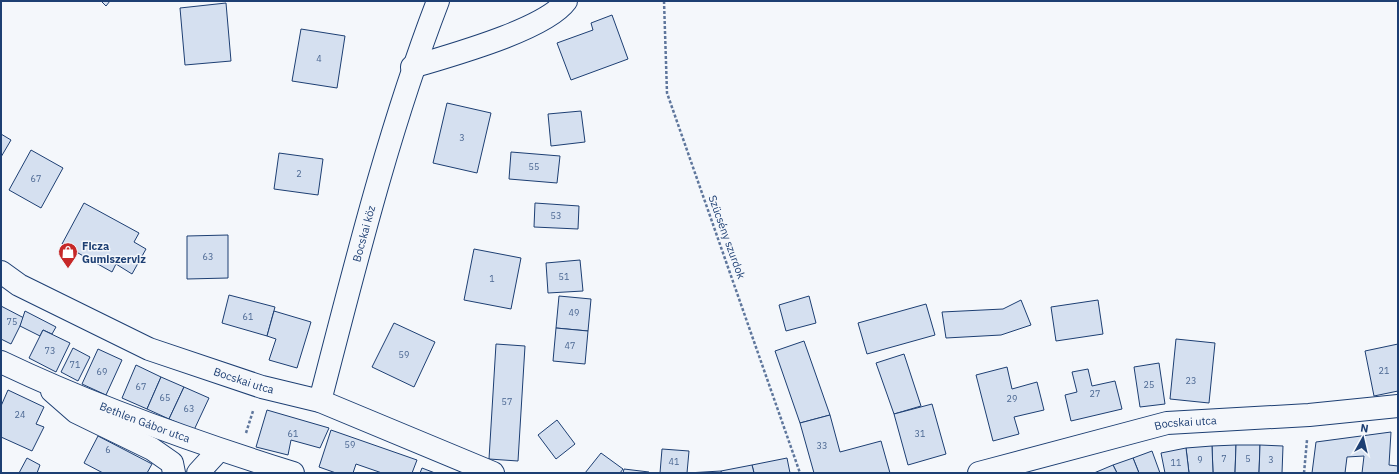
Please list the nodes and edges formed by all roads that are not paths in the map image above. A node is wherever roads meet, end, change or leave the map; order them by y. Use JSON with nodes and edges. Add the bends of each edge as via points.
{"nodes":[{"id":1,"x":438,"y":1,"type":"edge"},
{"id":2,"x":566,"y":1,"type":"edge"},
{"id":3,"x":412,"y":67,"type":"junction"},
{"id":4,"x":1,"y":272,"type":"edge"},
{"id":5,"x":1,"y":362,"type":"edge"},
{"id":6,"x":43,"y":382,"type":"junction"},
{"id":7,"x":320,"y":401,"type":"junction"},
{"id":8,"x":1398,"y":406,"type":"edge"},
{"id":9,"x":228,"y":453,"type":"junction"},
{"id":10,"x":174,"y":473,"type":"edge"},
{"id":11,"x":198,"y":473,"type":"edge"},
{"id":12,"x":293,"y":473,"type":"edge"},
{"id":13,"x":494,"y":473,"type":"edge"},
{"id":14,"x":979,"y":473,"type":"edge"}],
"edges":[{"from":1,"to":3,"type":"street","name":"Bocskai köz"},
{"from":2,"to":3,"type":"street","via":[[560,9],[523,29],[466,51]]},
{"from":3,"to":7,"type":"street","name":"Bocskai köz","via":[[377,181]]},
{"from":4,"to":7,"type":"street","name":"Bocskai utca","via":[[19,285],[149,349],[262,387]]},
{"from":5,"to":6,"type":"street","name":"Bethlen Gábor utca"},
{"from":6,"to":9,"type":"street","name":"Bethlen Gábor utca"},
{"from":6,"to":10,"type":"street","via":[[76,412],[152,449],[172,463]]},
{"from":7,"to":13,"type":"street","name":"Bocskai utca"},
{"from":8,"to":14,"type":"street","name":"Bocskai utca","via":[[1309,415],[1167,423]]},
{"from":9,"to":11,"type":"street"},
{"from":9,"to":12,"type":"street","name":"Bethlen Gábor utca"}]}
